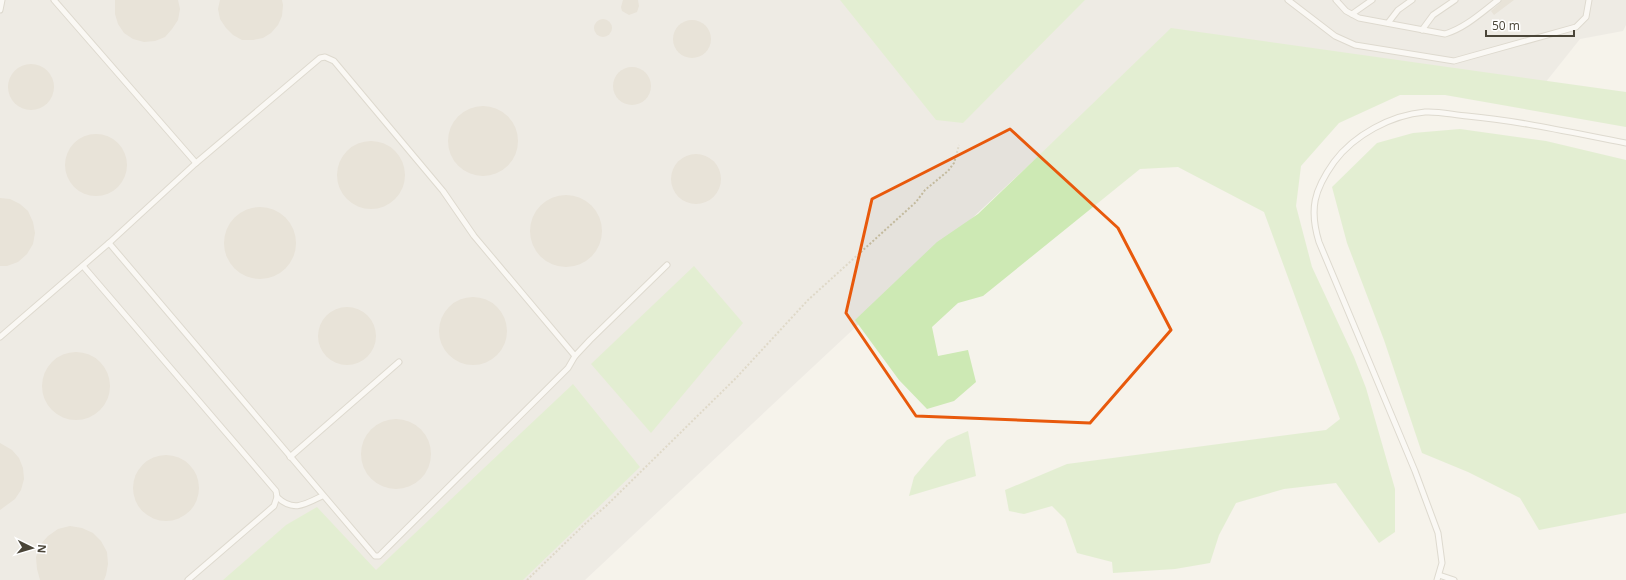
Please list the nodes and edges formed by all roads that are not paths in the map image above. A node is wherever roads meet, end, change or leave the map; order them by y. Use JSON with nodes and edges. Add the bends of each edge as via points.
{"nodes":[{"id":1,"x":2,"y":0,"type":"edge"},
{"id":2,"x":54,"y":0,"type":"edge"},
{"id":3,"x":1288,"y":0,"type":"edge"},
{"id":4,"x":1336,"y":0,"type":"edge"},
{"id":5,"x":1372,"y":0,"type":"edge"},
{"id":6,"x":1412,"y":0,"type":"edge"},
{"id":7,"x":1455,"y":0,"type":"edge"},
{"id":8,"x":1498,"y":0,"type":"edge"},
{"id":9,"x":1589,"y":0,"type":"edge"},
{"id":10,"x":0,"y":10,"type":"edge"},
{"id":11,"x":1352,"y":14,"type":"junction"},
{"id":12,"x":1388,"y":23,"type":"junction"},
{"id":13,"x":1422,"y":30,"type":"junction"},
{"id":14,"x":1626,"y":143,"type":"edge"},
{"id":15,"x":196,"y":163,"type":"junction"},
{"id":16,"x":109,"y":244,"type":"junction"},
{"id":17,"x":667,"y":265,"type":"dead end"},
{"id":18,"x":83,"y":266,"type":"junction"},
{"id":19,"x":0,"y":337,"type":"edge"},
{"id":20,"x":575,"y":356,"type":"junction"},
{"id":21,"x":399,"y":362,"type":"dead end"},
{"id":22,"x":290,"y":457,"type":"junction"},
{"id":23,"x":322,"y":496,"type":"junction"},
{"id":24,"x":276,"y":497,"type":"junction"},
{"id":25,"x":1438,"y":577,"type":"edge"},
{"id":26,"x":188,"y":580,"type":"edge"},
{"id":27,"x":1454,"y":580,"type":"edge"}],
"edges":[{"from":1,"to":10,"type":"lane"},
{"from":2,"to":15,"type":"lane"},
{"from":3,"to":9,"type":"lane","via":[[1335,36],[1355,45],[1454,61],[1576,27],[1586,17]]},
{"from":4,"to":11,"type":"lane"},
{"from":5,"to":11,"type":"lane"},
{"from":6,"to":12,"type":"lane","via":[[1398,10]]},
{"from":7,"to":13,"type":"lane","via":[[1433,15]]},
{"from":8,"to":13,"type":"lane","via":[[1456,30],[1445,34]]},
{"from":11,"to":12,"type":"lane","via":[[1359,18]]},
{"from":12,"to":13,"type":"lane"},
{"from":14,"to":25,"type":"lane","via":[[1528,124],[1426,112],[1386,122],[1359,138],[1339,156],[1322,178],[1315,196],[1314,226],[1318,242],[1415,471],[1438,533],[1442,563]]},
{"from":15,"to":16,"type":"lane"},
{"from":15,"to":20,"type":"lane","via":[[320,58],[329,59],[443,191],[474,236]]},
{"from":16,"to":18,"type":"lane"},
{"from":16,"to":22,"type":"lane"},
{"from":17,"to":20,"type":"lane"},
{"from":18,"to":19,"type":"lane"},
{"from":18,"to":24,"type":"lane","via":[[276,491]]},
{"from":20,"to":23,"type":"lane","via":[[562,374],[379,556],[369,551]]},
{"from":21,"to":22,"type":"lane"},
{"from":22,"to":23,"type":"lane"},
{"from":23,"to":24,"type":"lane","via":[[307,503],[291,506]]},
{"from":24,"to":26,"type":"lane","via":[[274,506]]},
{"from":25,"to":27,"type":"lane"}]}
